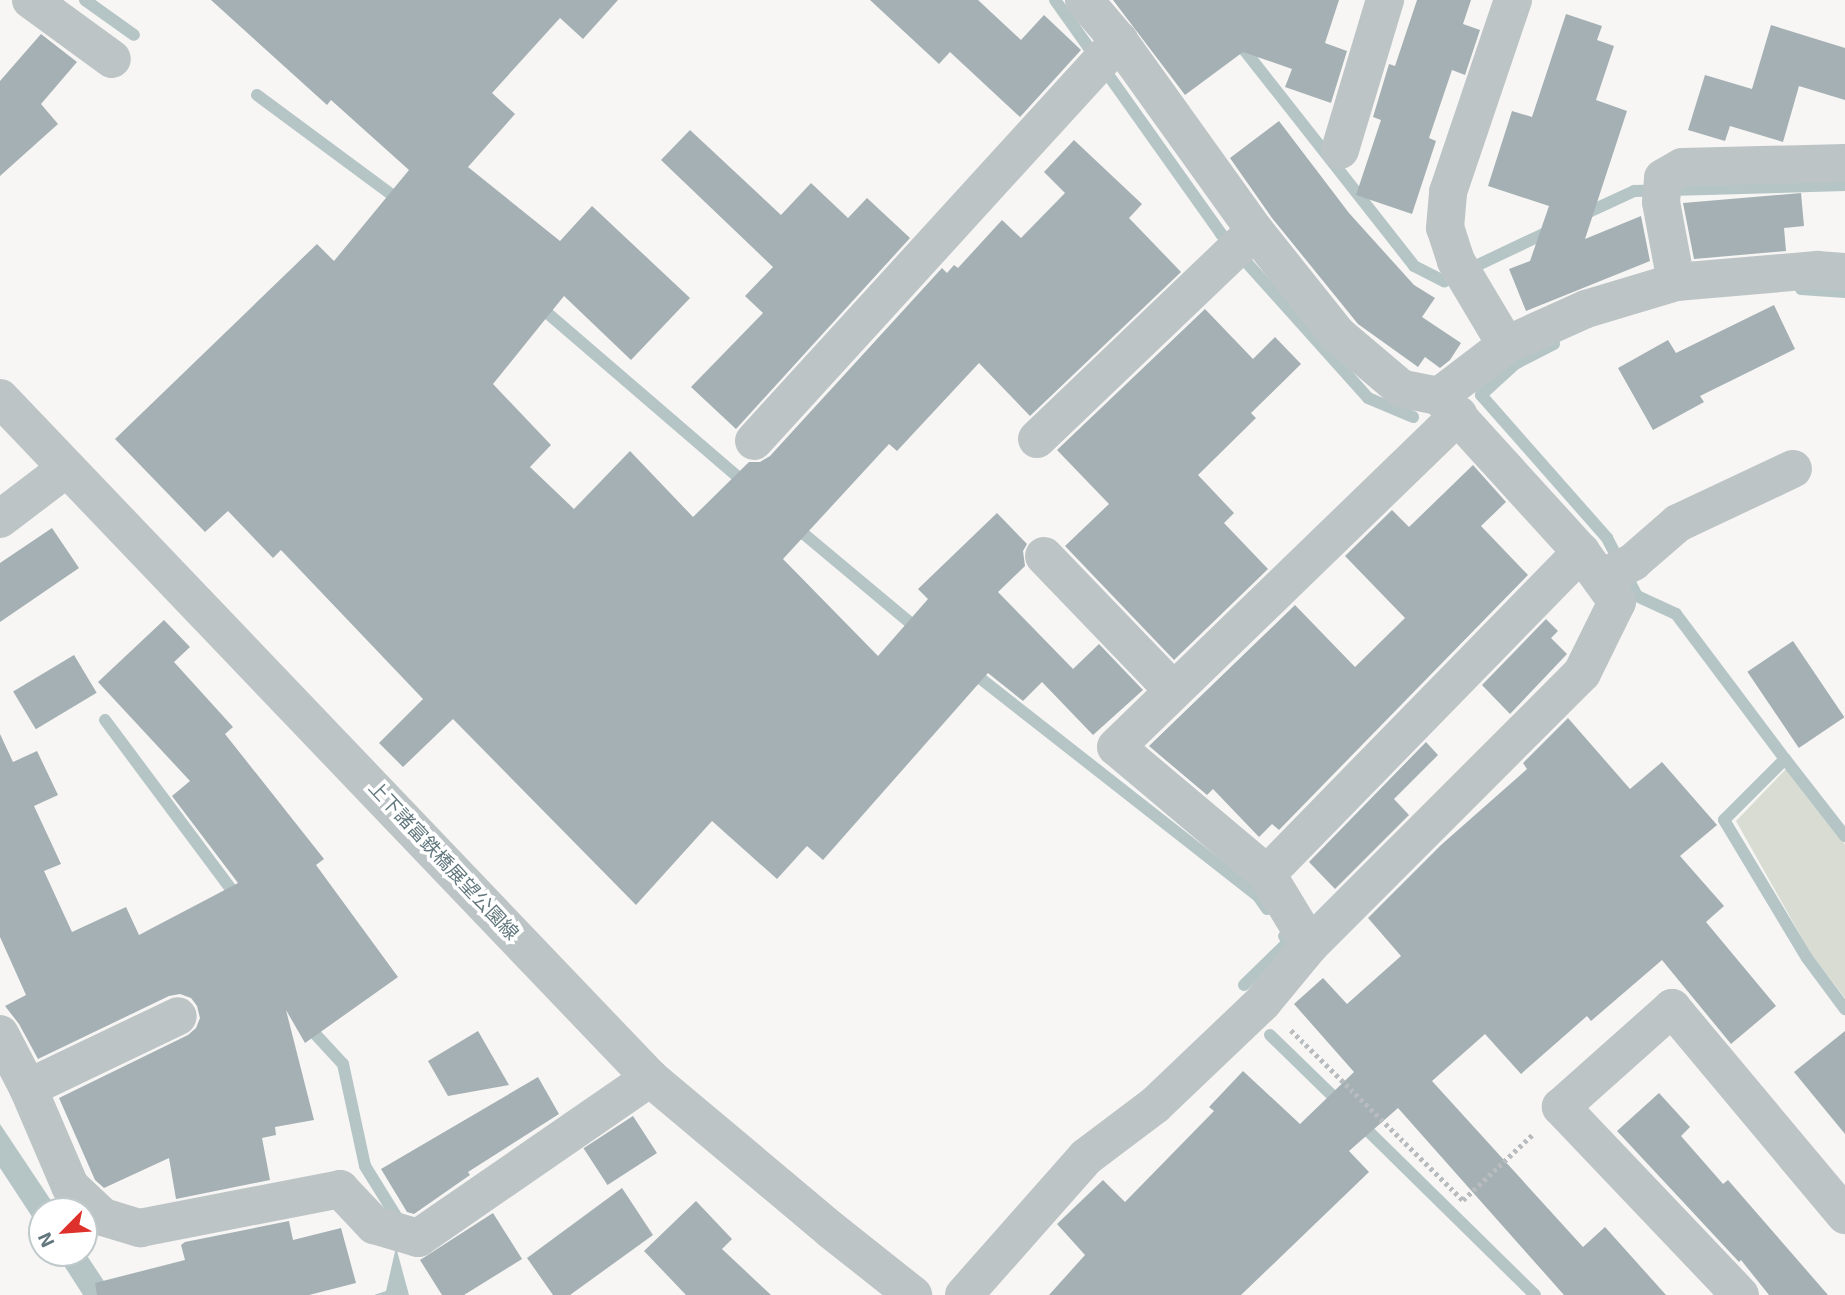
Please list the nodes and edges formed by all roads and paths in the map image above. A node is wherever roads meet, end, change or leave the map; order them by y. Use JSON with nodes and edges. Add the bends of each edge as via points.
{"nodes":[{"id":1,"x":31,"y":0,"type":"edge"},
{"id":2,"x":1084,"y":0,"type":"edge"},
{"id":3,"x":1385,"y":0,"type":"edge"},
{"id":4,"x":1513,"y":0,"type":"edge"},
{"id":5,"x":1107,"y":55,"type":"junction"},
{"id":6,"x":112,"y":59,"type":"dead end"},
{"id":7,"x":1340,"y":150,"type":"dead end"},
{"id":8,"x":1845,"y":163,"type":"edge"},
{"id":9,"x":1255,"y":231,"type":"junction"},
{"id":10,"x":1845,"y":272,"type":"edge"},
{"id":11,"x":1676,"y":282,"type":"junction"},
{"id":12,"x":1506,"y":345,"type":"junction"},
{"id":13,"x":0,"y":398,"type":"edge"},
{"id":14,"x":1449,"y":405,"type":"junction"},
{"id":15,"x":1037,"y":439,"type":"dead end"},
{"id":16,"x":754,"y":441,"type":"dead end"},
{"id":17,"x":66,"y":468,"type":"junction"},
{"id":18,"x":1793,"y":469,"type":"dead end"},
{"id":19,"x":0,"y":519,"type":"edge"},
{"id":20,"x":1044,"y":556,"type":"dead end"},
{"id":21,"x":1605,"y":564,"type":"junction"},
{"id":22,"x":1174,"y":691,"type":"junction"},
{"id":23,"x":1267,"y":874,"type":"junction"},
{"id":24,"x":1310,"y":945,"type":"junction"},
{"id":25,"x":1262,"y":1002,"type":"junction"},
{"id":26,"x":178,"y":1016,"type":"dead end"},
{"id":27,"x":0,"y":1034,"type":"edge"},
{"id":28,"x":650,"y":1078,"type":"junction"},
{"id":29,"x":28,"y":1088,"type":"junction"},
{"id":30,"x":1561,"y":1107,"type":"junction"},
{"id":31,"x":1845,"y":1215,"type":"edge"},
{"id":32,"x":913,"y":1295,"type":"edge"},
{"id":33,"x":964,"y":1295,"type":"edge"},
{"id":34,"x":1740,"y":1295,"type":"edge"}],
"edges":[{"from":1,"to":6,"type":"street"},
{"from":2,"to":5,"type":"street"},
{"from":3,"to":7,"type":"street"},
{"from":4,"to":12,"type":"street","via":[[1448,192],[1446,228],[1463,274]]},
{"from":5,"to":9,"type":"street"},
{"from":5,"to":16,"type":"street"},
{"from":8,"to":11,"type":"street","via":[[1682,167],[1662,190]]},
{"from":9,"to":14,"type":"street","via":[[1338,335],[1402,389]]},
{"from":9,"to":15,"type":"street"},
{"from":10,"to":11,"type":"street","via":[[1817,270]]},
{"from":11,"to":12,"type":"street","via":[[1586,309]]},
{"from":12,"to":14,"type":"street"},
{"from":13,"to":17,"type":"street","name":"上下諸富鉄橋展望公園線"},
{"from":14,"to":21,"type":"street"},
{"from":14,"to":22,"type":"street"},
{"from":17,"to":19,"type":"street"},
{"from":17,"to":28,"type":"street","name":"上下諸富鉄橋展望公園線"},
{"from":18,"to":21,"type":"street","via":[[1678,523]]},
{"from":20,"to":22,"type":"street"},
{"from":21,"to":23,"type":"street"},
{"from":21,"to":24,"type":"street","via":[[1617,602],[1582,673]]},
{"from":22,"to":23,"type":"street","via":[[1116,747]]},
{"from":23,"to":24,"type":"street"},
{"from":24,"to":25,"type":"street"},
{"from":25,"to":30,"type":"path","via":[[1463,1199]]},
{"from":25,"to":33,"type":"street","via":[[1155,1105],[1086,1157]]},
{"from":26,"to":29,"type":"street"},
{"from":27,"to":29,"type":"street"},
{"from":28,"to":29,"type":"street","via":[[418,1238],[374,1225],[340,1189],[140,1228],[103,1217],[70,1186]]},
{"from":28,"to":32,"type":"street","name":"上下諸富鉄橋展望公園線"},
{"from":30,"to":31,"type":"street","via":[[1672,1008]]},
{"from":30,"to":34,"type":"street"}]}
